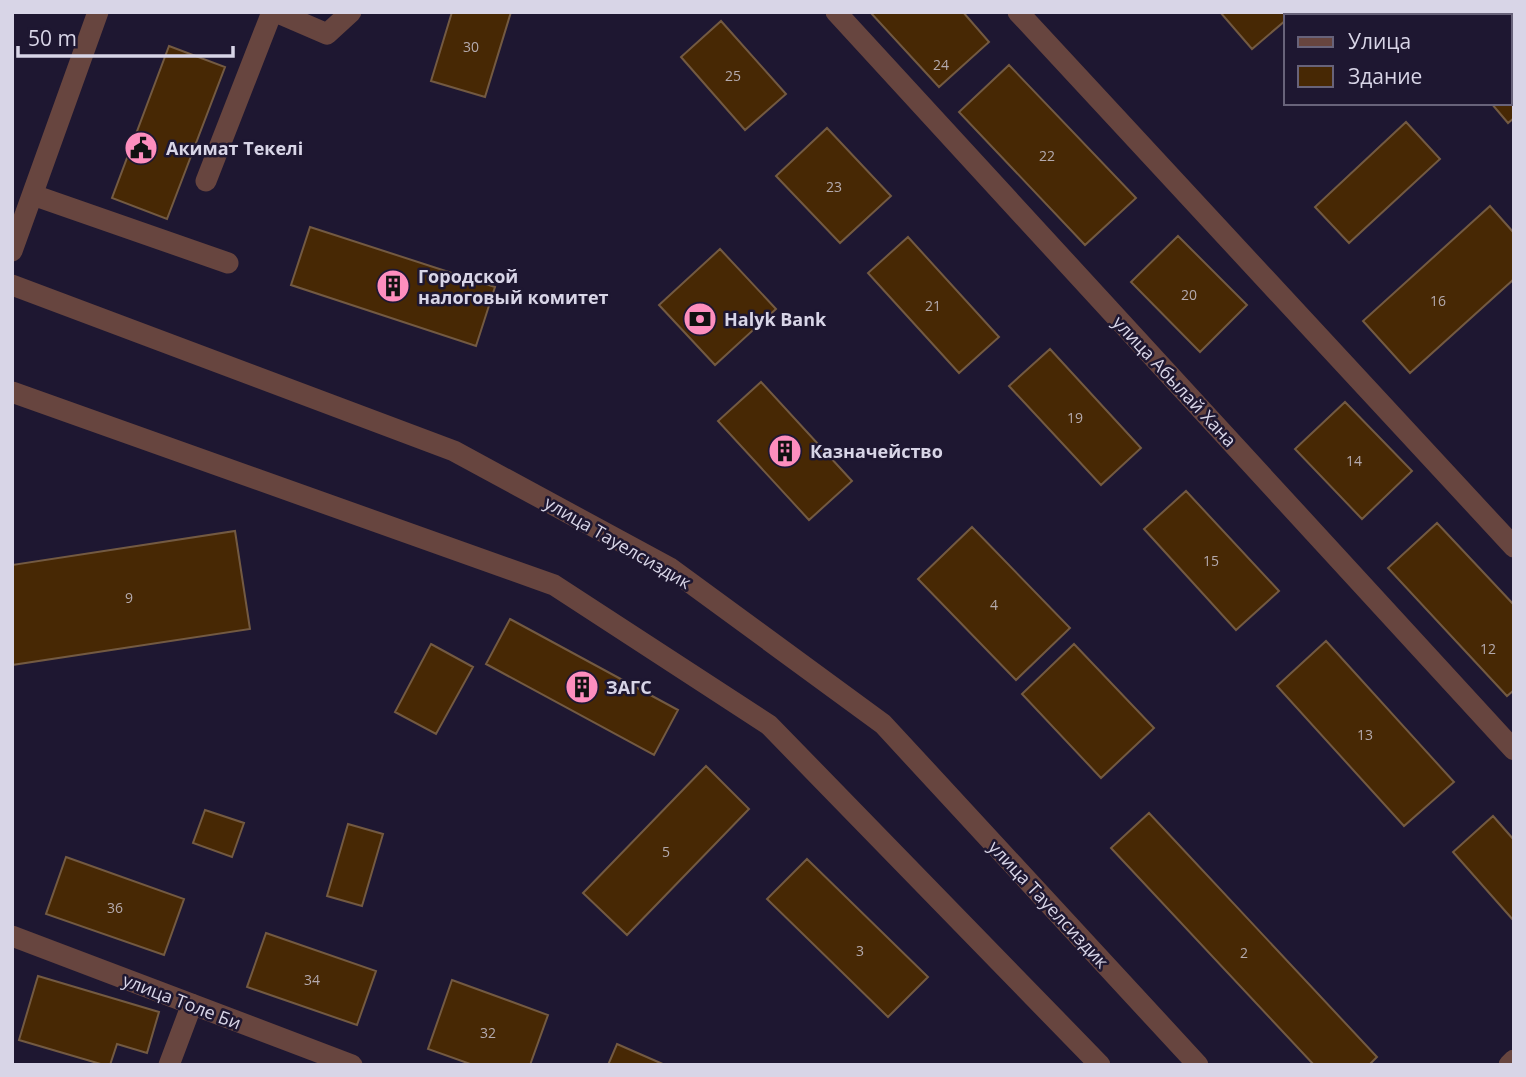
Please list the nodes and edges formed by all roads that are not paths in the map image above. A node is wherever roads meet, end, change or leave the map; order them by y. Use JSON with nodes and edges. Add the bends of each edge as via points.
{"nodes":[{"id":1,"x":98,"y":12,"type":"edge"},
{"id":2,"x":274,"y":12,"type":"edge"},
{"id":3,"x":351,"y":12,"type":"edge"},
{"id":4,"x":836,"y":12,"type":"edge"},
{"id":5,"x":1018,"y":12,"type":"edge"},
{"id":6,"x":206,"y":181,"type":"dead end"},
{"id":7,"x":33,"y":195,"type":"junction"},
{"id":8,"x":12,"y":251,"type":"edge"},
{"id":9,"x":228,"y":263,"type":"dead end"},
{"id":10,"x":12,"y":285,"type":"edge"},
{"id":11,"x":12,"y":392,"type":"edge"},
{"id":12,"x":1514,"y":547,"type":"edge"},
{"id":13,"x":1514,"y":750,"type":"edge"},
{"id":14,"x":12,"y":936,"type":"edge"},
{"id":15,"x":192,"y":1004,"type":"junction"},
{"id":16,"x":1514,"y":1060,"type":"edge"},
{"id":17,"x":169,"y":1065,"type":"edge"},
{"id":18,"x":352,"y":1065,"type":"edge"},
{"id":19,"x":1100,"y":1065,"type":"edge"},
{"id":20,"x":1198,"y":1065,"type":"edge"},
{"id":21,"x":1509,"y":1065,"type":"edge"}],
"edges":[{"from":1,"to":7,"type":"street"},
{"from":2,"to":3,"type":"street","via":[[327,34]]},
{"from":2,"to":6,"type":"street"},
{"from":4,"to":13,"type":"street","name":"улица Абылай Хана"},
{"from":5,"to":12,"type":"street"},
{"from":7,"to":8,"type":"street"},
{"from":7,"to":9,"type":"street"},
{"from":10,"to":20,"type":"street","name":"улица Тауелсиздик","via":[[454,451],[670,568],[883,724]]},
{"from":11,"to":19,"type":"street","via":[[554,585],[769,725]]},
{"from":14,"to":15,"type":"street","name":"улица Толе Би"},
{"from":15,"to":17,"type":"street"},
{"from":15,"to":18,"type":"street","name":"улица Толе Би"},
{"from":16,"to":21,"type":"street"}]}
